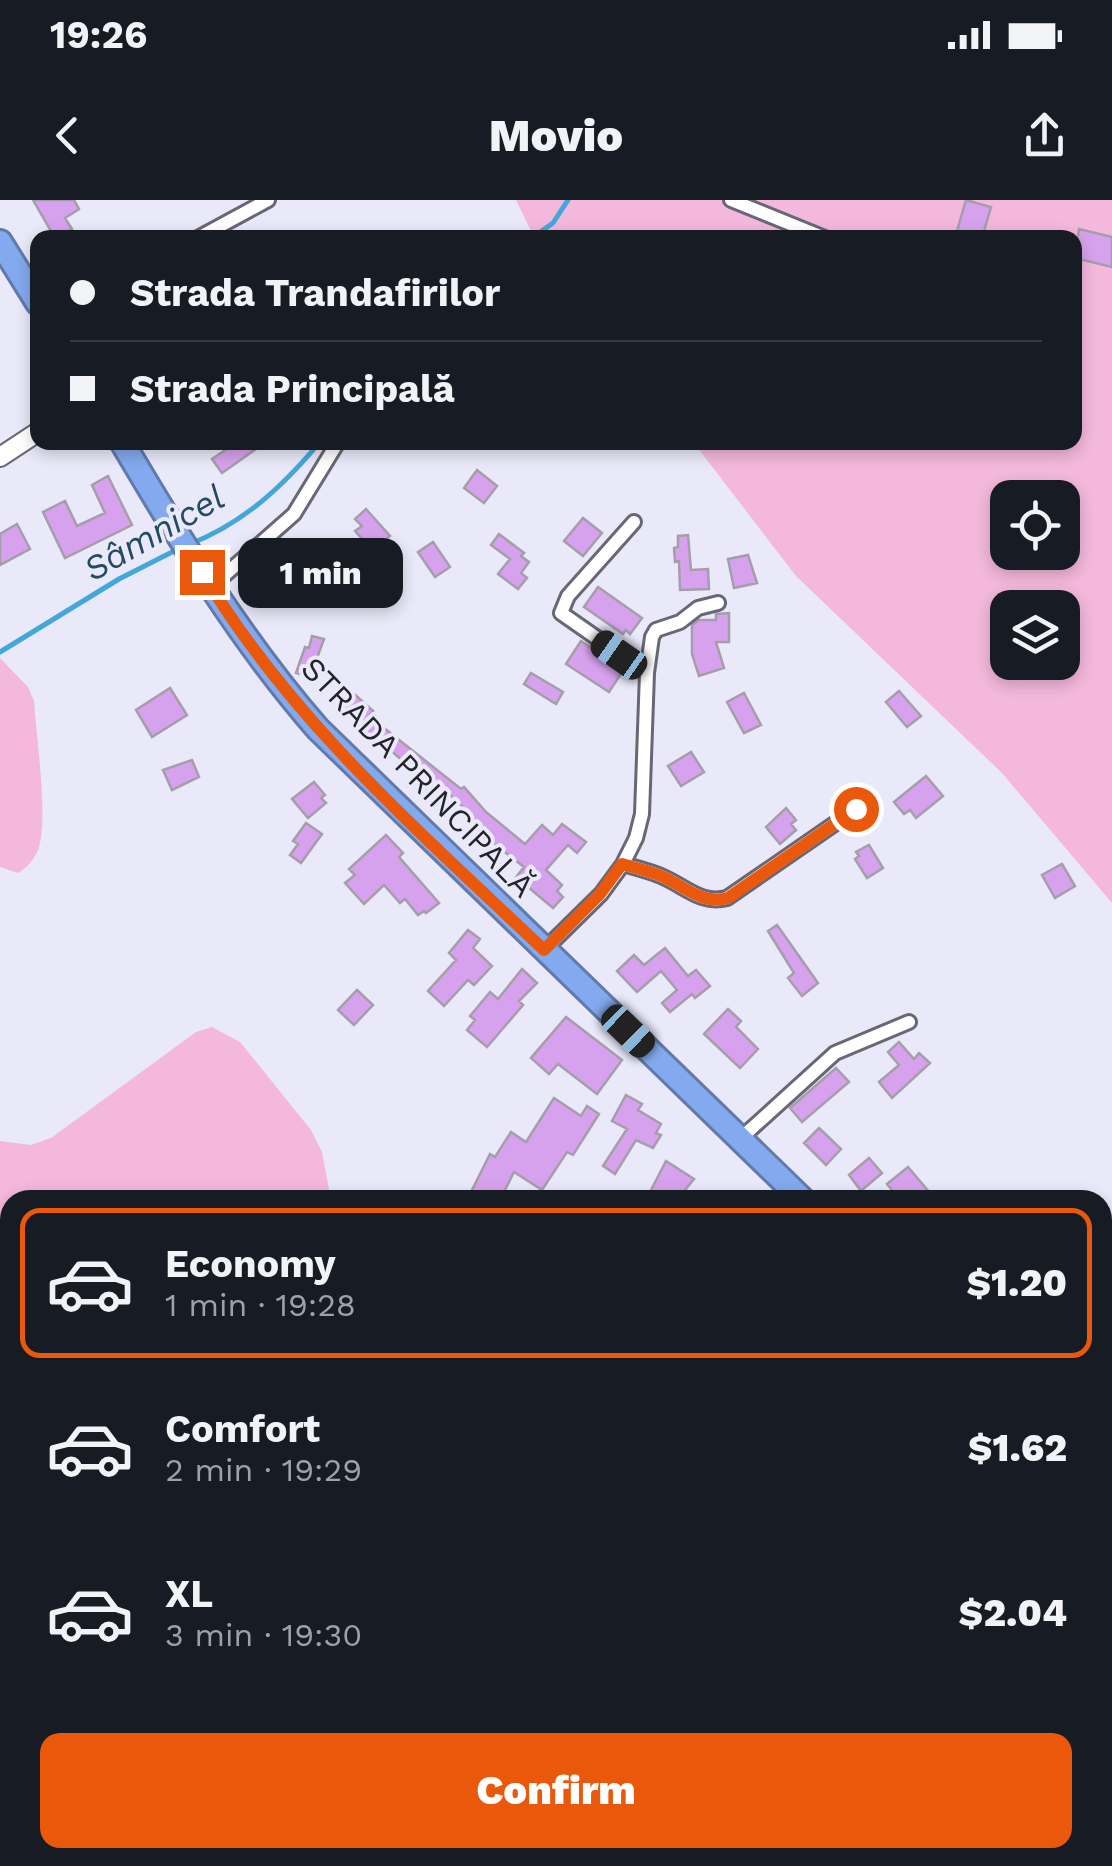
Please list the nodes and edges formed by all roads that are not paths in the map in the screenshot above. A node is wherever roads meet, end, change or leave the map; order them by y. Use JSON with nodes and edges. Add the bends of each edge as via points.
{"nodes":[{"id":1,"x":268,"y":200,"type":"edge"},
{"id":2,"x":731,"y":200,"type":"edge"},
{"id":3,"x":213,"y":230,"type":"edge"},
{"id":4,"x":806,"y":230,"type":"edge"},
{"id":5,"x":0,"y":242,"type":"edge"},
{"id":6,"x":30,"y":290,"type":"edge"},
{"id":7,"x":30,"y":437,"type":"edge"},
{"id":8,"x":127,"y":450,"type":"edge"},
{"id":9,"x":333,"y":450,"type":"edge"},
{"id":10,"x":0,"y":458,"type":"edge"},
{"id":11,"x":634,"y":522,"type":"dead end"},
{"id":12,"x":211,"y":587,"type":"junction"},
{"id":13,"x":718,"y":603,"type":"dead end"},
{"id":14,"x":647,"y":674,"type":"junction"},
{"id":15,"x":856,"y":809,"type":"dead end"},
{"id":16,"x":622,"y":864,"type":"junction"},
{"id":17,"x":544,"y":950,"type":"junction"},
{"id":18,"x":909,"y":1022,"type":"dead end"},
{"id":19,"x":740,"y":1139,"type":"junction"},
{"id":20,"x":793,"y":1190,"type":"edge"}],
"edges":[{"from":1,"to":3,"type":"street"},
{"from":2,"to":4,"type":"street"},
{"from":5,"to":6,"type":"highway"},
{"from":7,"to":10,"type":"main road"},
{"from":8,"to":12,"type":"highway","name":"STRADA PRINCIPALĂ"},
{"from":9,"to":12,"type":"street","via":[[294,514]]},
{"from":11,"to":14,"type":"street","via":[[568,596],[561,613]]},
{"from":12,"to":17,"type":"highway","name":"STRADA PRINCIPALĂ","via":[[318,729]]},
{"from":13,"to":14,"type":"street","via":[[656,630]]},
{"from":14,"to":16,"type":"street","via":[[642,814]]},
{"from":15,"to":16,"type":"street","via":[[728,898],[701,898]]},
{"from":16,"to":17,"type":"street"},
{"from":17,"to":19,"type":"highway","name":"STRADA PRINCIPALĂ"},
{"from":18,"to":19,"type":"street","via":[[835,1053]]},
{"from":19,"to":20,"type":"highway","name":"STRADA PRINCIPALĂ"}]}
